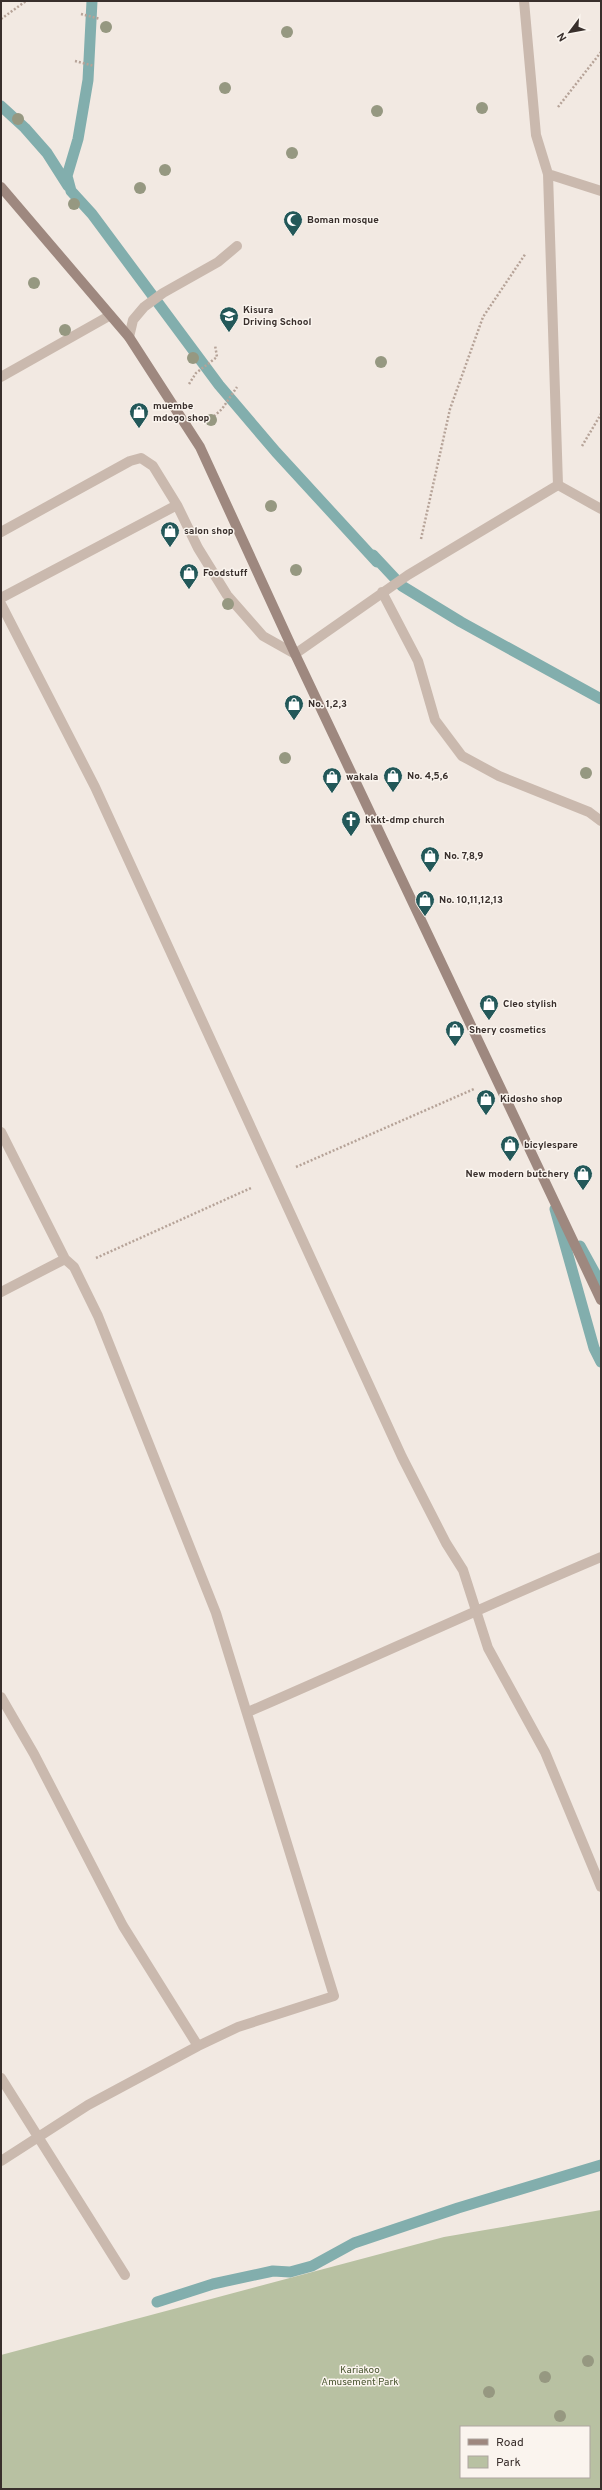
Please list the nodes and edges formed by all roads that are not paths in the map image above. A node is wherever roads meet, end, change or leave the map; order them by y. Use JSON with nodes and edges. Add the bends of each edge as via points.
{"nodes":[{"id":1,"x":524,"y":1,"type":"edge"},
{"id":2,"x":548,"y":174,"type":"junction"},
{"id":3,"x":1,"y":187,"type":"edge"},
{"id":4,"x":601,"y":190,"type":"edge"},
{"id":5,"x":236,"y":246,"type":"dead end"},
{"id":6,"x":109,"y":316,"type":"junction"},
{"id":7,"x":129,"y":337,"type":"junction"},
{"id":8,"x":1,"y":377,"type":"edge"},
{"id":9,"x":558,"y":485,"type":"junction"},
{"id":10,"x":177,"y":505,"type":"junction"},
{"id":11,"x":601,"y":509,"type":"edge"},
{"id":12,"x":1,"y":532,"type":"edge"},
{"id":13,"x":386,"y":590,"type":"junction"},
{"id":14,"x":1,"y":598,"type":"edge"},
{"id":15,"x":1,"y":604,"type":"edge"},
{"id":16,"x":295,"y":654,"type":"junction"},
{"id":17,"x":601,"y":821,"type":"edge"},
{"id":18,"x":1,"y":1132,"type":"edge"},
{"id":19,"x":65,"y":1259,"type":"junction"},
{"id":20,"x":1,"y":1292,"type":"edge"},
{"id":21,"x":601,"y":1300,"type":"edge"},
{"id":22,"x":601,"y":1557,"type":"edge"},
{"id":23,"x":474,"y":1610,"type":"junction"},
{"id":24,"x":1,"y":1697,"type":"edge"},
{"id":25,"x":248,"y":1712,"type":"junction"},
{"id":26,"x":601,"y":1887,"type":"edge"},
{"id":27,"x":198,"y":2046,"type":"junction"},
{"id":28,"x":1,"y":2078,"type":"edge"},
{"id":29,"x":38,"y":2137,"type":"junction"},
{"id":30,"x":1,"y":2160,"type":"edge"},
{"id":31,"x":125,"y":2275,"type":"dead end"}],
"edges":[{"from":1,"to":2,"type":"street","via":[[536,135]]},
{"from":2,"to":4,"type":"street"},
{"from":2,"to":9,"type":"street"},
{"from":3,"to":6,"type":"street"},
{"from":5,"to":7,"type":"street","via":[[218,262],[163,293],[144,307],[133,320]]},
{"from":6,"to":7,"type":"street"},
{"from":6,"to":8,"type":"street"},
{"from":7,"to":16,"type":"street","via":[[200,447]]},
{"from":9,"to":11,"type":"street"},
{"from":9,"to":13,"type":"street","via":[[411,572]]},
{"from":10,"to":12,"type":"street","via":[[153,466],[141,458],[130,461]]},
{"from":10,"to":14,"type":"street"},
{"from":10,"to":16,"type":"street","via":[[198,548],[227,595],[263,636]]},
{"from":13,"to":16,"type":"street"},
{"from":13,"to":17,"type":"street","via":[[418,661],[435,720],[462,756],[498,776],[589,812]]},
{"from":15,"to":23,"type":"street","via":[[95,787],[402,1458],[446,1543],[463,1570]]},
{"from":16,"to":21,"type":"street"},
{"from":18,"to":19,"type":"street"},
{"from":19,"to":20,"type":"street"},
{"from":19,"to":25,"type":"street","via":[[74,1268],[98,1316],[216,1613]]},
{"from":22,"to":23,"type":"street"},
{"from":23,"to":25,"type":"street"},
{"from":23,"to":26,"type":"street","via":[[488,1648],[545,1752]]},
{"from":24,"to":27,"type":"street","via":[[34,1754],[123,1926]]},
{"from":25,"to":27,"type":"street","via":[[334,1996],[238,2027]]},
{"from":27,"to":29,"type":"street","via":[[88,2105]]},
{"from":28,"to":29,"type":"street"},
{"from":29,"to":30,"type":"street"},
{"from":29,"to":31,"type":"street"}]}
